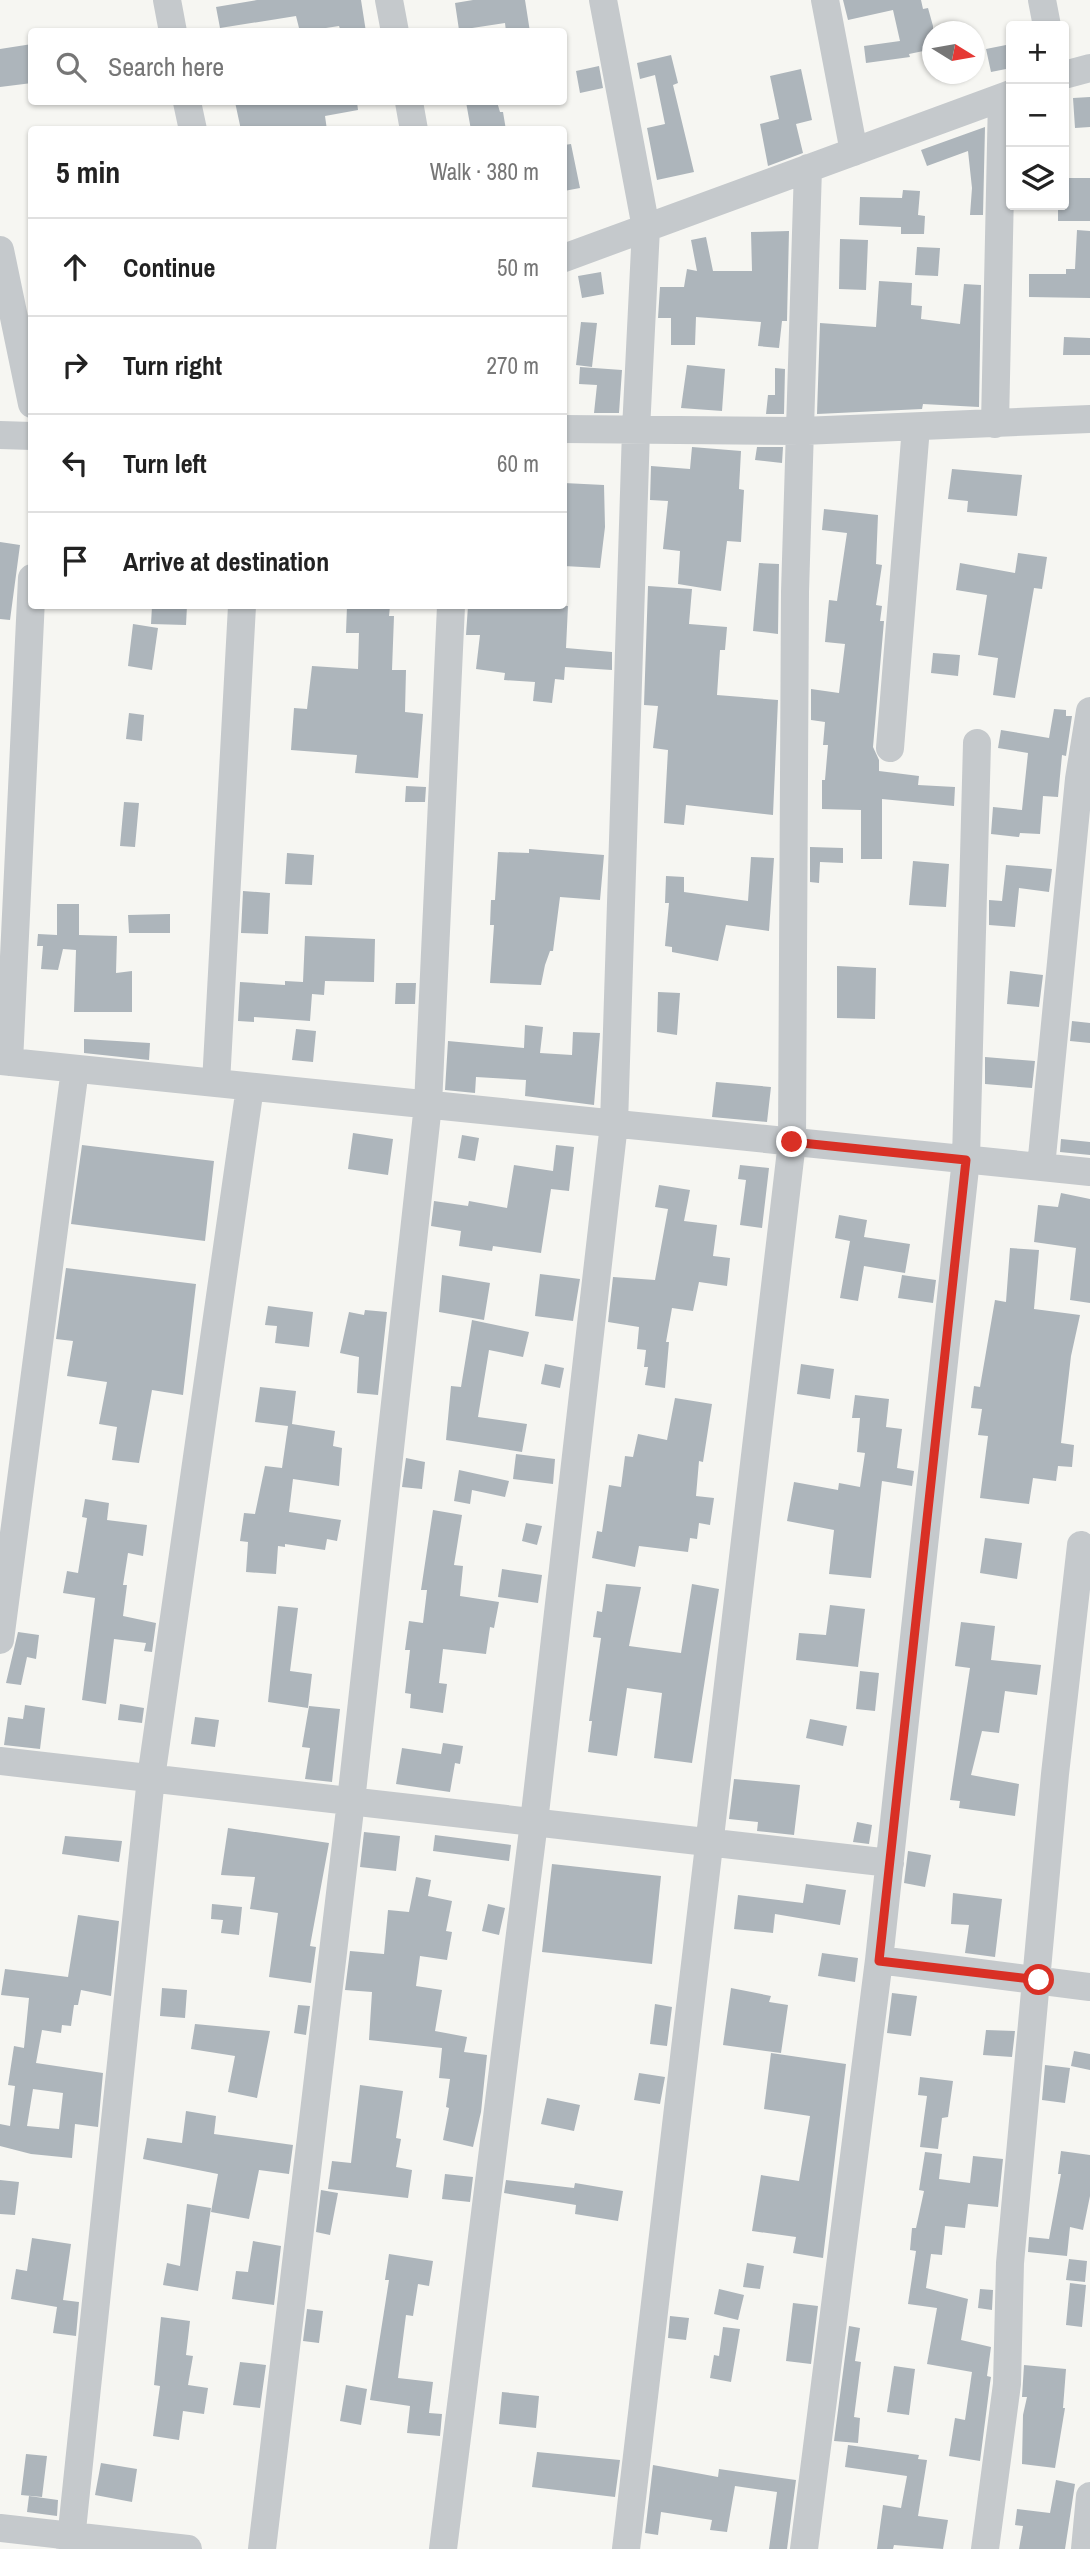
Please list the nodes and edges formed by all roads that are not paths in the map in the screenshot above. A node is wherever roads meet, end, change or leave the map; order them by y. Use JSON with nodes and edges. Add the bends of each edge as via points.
{"nodes":[{"id":1,"x":167,"y":0,"type":"edge"},
{"id":2,"x":390,"y":0,"type":"edge"},
{"id":3,"x":603,"y":0,"type":"edge"},
{"id":4,"x":825,"y":0,"type":"edge"},
{"id":5,"x":1042,"y":0,"type":"edge"},
{"id":6,"x":1046,"y":21,"type":"edge"},
{"id":7,"x":172,"y":28,"type":"edge"},
{"id":8,"x":395,"y":28,"type":"edge"},
{"id":9,"x":1090,"y":68,"type":"edge"},
{"id":10,"x":1069,"y":74,"type":"edge"},
{"id":11,"x":1006,"y":96,"type":"edge"},
{"id":12,"x":188,"y":105,"type":"edge"},
{"id":13,"x":410,"y":105,"type":"edge"},
{"id":14,"x":191,"y":126,"type":"edge"},
{"id":15,"x":413,"y":126,"type":"edge"},
{"id":16,"x":854,"y":152,"type":"junction"},
{"id":17,"x":808,"y":168,"type":"junction"},
{"id":18,"x":646,"y":228,"type":"junction"},
{"id":19,"x":0,"y":250,"type":"edge"},
{"id":20,"x":567,"y":257,"type":"edge"},
{"id":21,"x":28,"y":385,"type":"edge"},
{"id":22,"x":1090,"y":419,"type":"edge"},
{"id":23,"x":995,"y":424,"type":"junction"},
{"id":24,"x":916,"y":427,"type":"junction"},
{"id":25,"x":567,"y":429,"type":"edge"},
{"id":26,"x":636,"y":430,"type":"junction"},
{"id":27,"x":802,"y":430,"type":"junction"},
{"id":28,"x":0,"y":435,"type":"edge"},
{"id":29,"x":28,"y":436,"type":"edge"},
{"id":30,"x":30,"y":609,"type":"edge"},
{"id":31,"x":242,"y":609,"type":"edge"},
{"id":32,"x":451,"y":609,"type":"edge"},
{"id":33,"x":1090,"y":710,"type":"edge"},
{"id":34,"x":976,"y":743,"type":"dead end"},
{"id":35,"x":890,"y":748,"type":"dead end"},
{"id":36,"x":5,"y":1062,"type":"edge"},
{"id":37,"x":75,"y":1069,"type":"junction"},
{"id":38,"x":216,"y":1083,"type":"junction"},
{"id":39,"x":250,"y":1087,"type":"junction"},
{"id":40,"x":428,"y":1105,"type":"junction"},
{"id":41,"x":614,"y":1124,"type":"junction"},
{"id":42,"x":792,"y":1142,"type":"junction"},
{"id":43,"x":966,"y":1160,"type":"junction"},
{"id":44,"x":1041,"y":1167,"type":"junction"},
{"id":45,"x":1090,"y":1172,"type":"edge"},
{"id":46,"x":1081,"y":1545,"type":"dead end"},
{"id":47,"x":0,"y":1640,"type":"edge"},
{"id":48,"x":0,"y":1761,"type":"edge"},
{"id":49,"x":151,"y":1778,"type":"junction"},
{"id":50,"x":351,"y":1801,"type":"junction"},
{"id":51,"x":534,"y":1822,"type":"junction"},
{"id":52,"x":712,"y":1842,"type":"junction"},
{"id":53,"x":890,"y":1863,"type":"junction"},
{"id":54,"x":879,"y":1961,"type":"junction"},
{"id":55,"x":1039,"y":1980,"type":"junction"},
{"id":56,"x":1090,"y":1987,"type":"edge"},
{"id":57,"x":1090,"y":2496,"type":"edge"},
{"id":58,"x":0,"y":2528,"type":"edge"},
{"id":59,"x":70,"y":2543,"type":"edge"},
{"id":60,"x":188,"y":2549,"type":"edge"},
{"id":61,"x":262,"y":2549,"type":"edge"},
{"id":62,"x":443,"y":2549,"type":"edge"},
{"id":63,"x":626,"y":2549,"type":"edge"},
{"id":64,"x":804,"y":2549,"type":"edge"},
{"id":65,"x":985,"y":2549,"type":"edge"},
{"id":66,"x":1085,"y":2549,"type":"edge"}],
"edges":[{"from":1,"to":7,"type":"street"},
{"from":2,"to":8,"type":"street"},
{"from":3,"to":18,"type":"street"},
{"from":4,"to":16,"type":"street"},
{"from":5,"to":6,"type":"street"},
{"from":9,"to":10,"type":"street"},
{"from":11,"to":16,"type":"street"},
{"from":11,"to":23,"type":"street"},
{"from":12,"to":14,"type":"street"},
{"from":13,"to":15,"type":"street"},
{"from":16,"to":17,"type":"street"},
{"from":17,"to":18,"type":"street"},
{"from":17,"to":27,"type":"street"},
{"from":18,"to":20,"type":"street"},
{"from":18,"to":26,"type":"street"},
{"from":19,"to":21,"type":"street"},
{"from":22,"to":23,"type":"street"},
{"from":23,"to":24,"type":"street"},
{"from":24,"to":27,"type":"street"},
{"from":24,"to":35,"type":"street"},
{"from":25,"to":26,"type":"street"},
{"from":26,"to":27,"type":"street"},
{"from":26,"to":41,"type":"street"},
{"from":27,"to":42,"type":"street","via":[[795,592]]},
{"from":28,"to":29,"type":"street"},
{"from":30,"to":36,"type":"street"},
{"from":31,"to":38,"type":"street"},
{"from":32,"to":40,"type":"street"},
{"from":33,"to":44,"type":"street","via":[[1079,779]]},
{"from":34,"to":43,"type":"street"},
{"from":36,"to":37,"type":"street"},
{"from":37,"to":38,"type":"street"},
{"from":37,"to":47,"type":"street"},
{"from":38,"to":39,"type":"street"},
{"from":39,"to":40,"type":"street"},
{"from":39,"to":49,"type":"street"},
{"from":40,"to":41,"type":"street"},
{"from":40,"to":50,"type":"street"},
{"from":41,"to":42,"type":"street"},
{"from":41,"to":51,"type":"street"},
{"from":42,"to":43,"type":"street"},
{"from":42,"to":52,"type":"street"},
{"from":43,"to":44,"type":"street"},
{"from":43,"to":53,"type":"street"},
{"from":44,"to":45,"type":"street"},
{"from":46,"to":55,"type":"street","via":[[1055,1774]]},
{"from":48,"to":49,"type":"street"},
{"from":49,"to":50,"type":"street"},
{"from":49,"to":59,"type":"street"},
{"from":50,"to":51,"type":"street"},
{"from":50,"to":61,"type":"street"},
{"from":51,"to":52,"type":"street"},
{"from":51,"to":62,"type":"street"},
{"from":52,"to":53,"type":"street"},
{"from":52,"to":63,"type":"street"},
{"from":53,"to":54,"type":"street"},
{"from":54,"to":55,"type":"street"},
{"from":54,"to":64,"type":"street"},
{"from":55,"to":56,"type":"street"},
{"from":55,"to":65,"type":"street","via":[[1010,2263],[1007,2384]]},
{"from":57,"to":66,"type":"street"},
{"from":58,"to":59,"type":"street"},
{"from":59,"to":60,"type":"street"}]}
